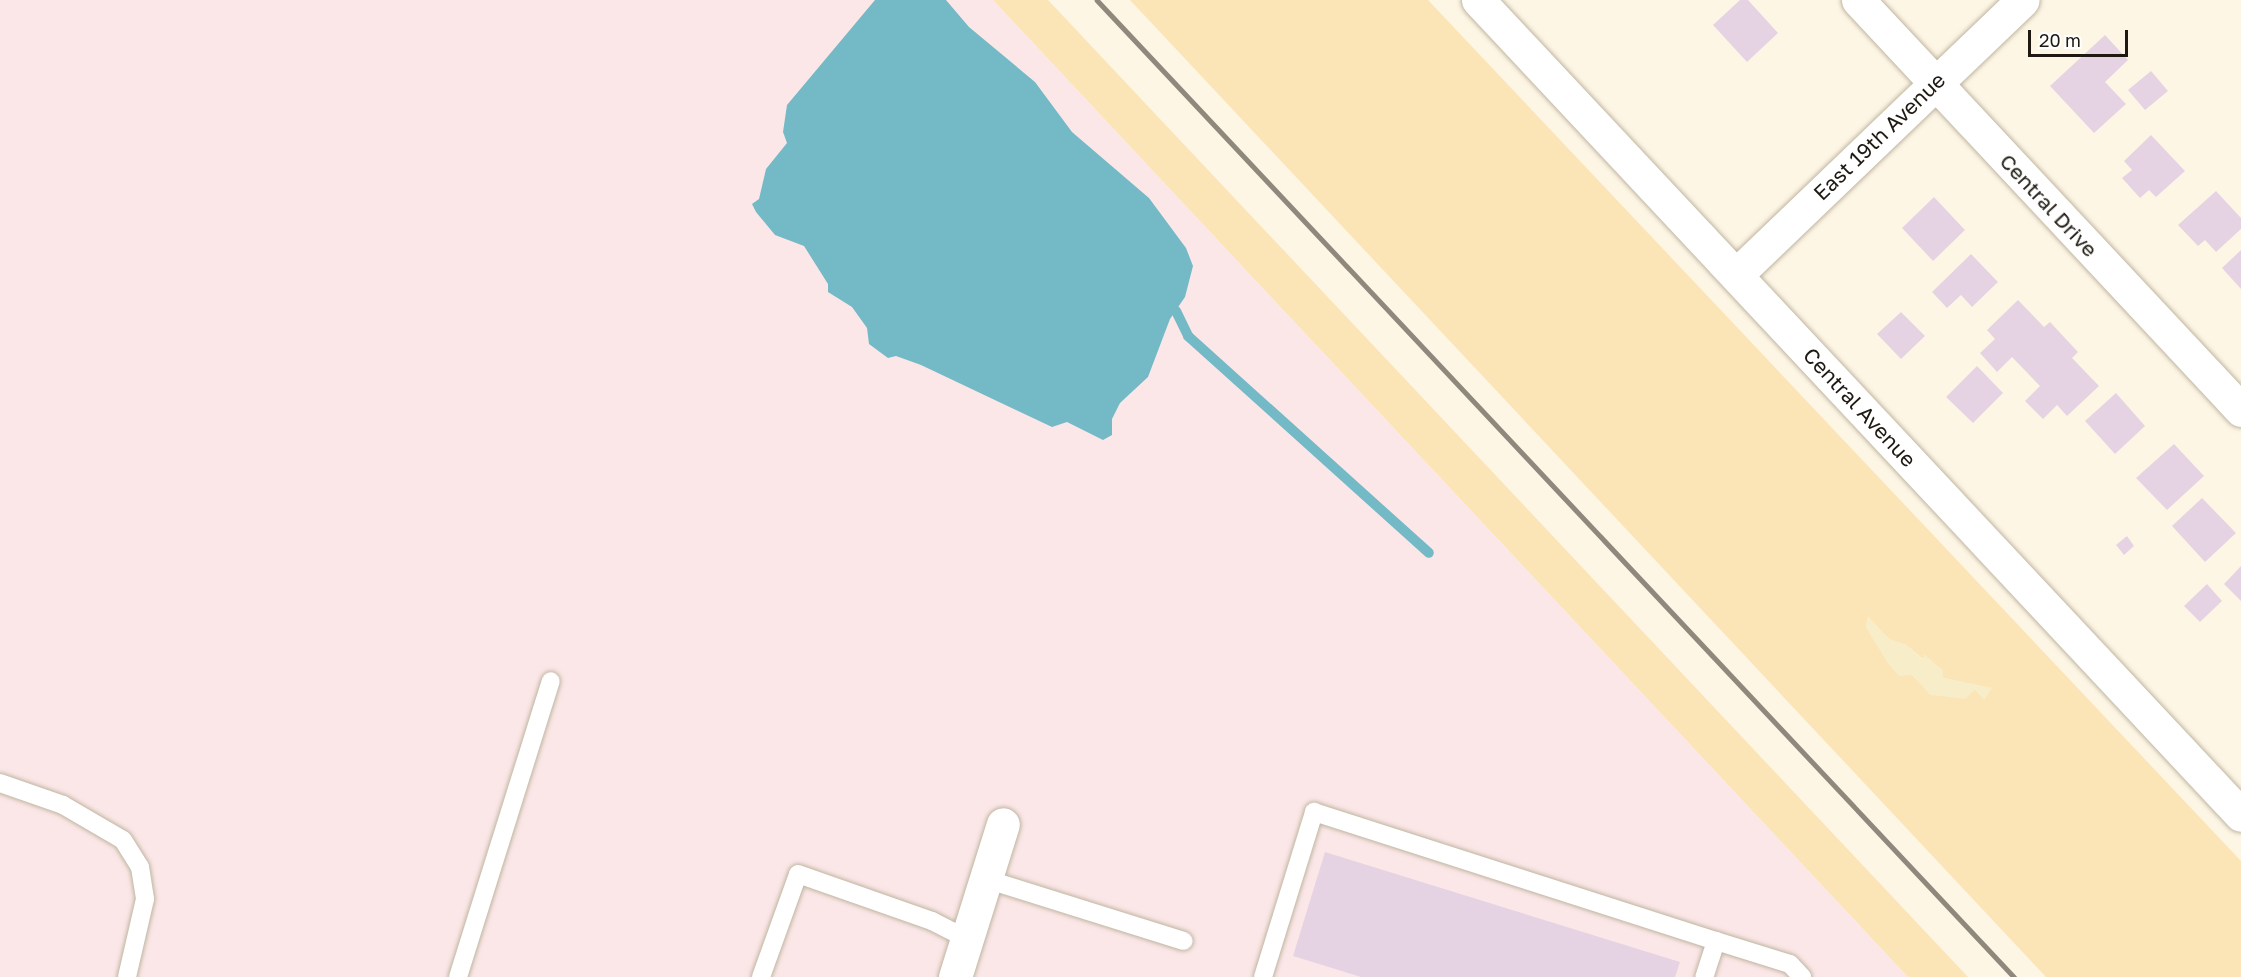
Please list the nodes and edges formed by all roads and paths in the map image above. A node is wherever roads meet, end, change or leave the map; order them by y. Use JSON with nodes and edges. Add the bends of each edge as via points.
{"nodes":[{"id":1,"x":1478,"y":0,"type":"edge"},
{"id":2,"x":1858,"y":0,"type":"edge"},
{"id":3,"x":2023,"y":0,"type":"edge"},
{"id":4,"x":1935,"y":82,"type":"junction"},
{"id":5,"x":1736,"y":275,"type":"junction"},
{"id":6,"x":2241,"y":410,"type":"edge"},
{"id":7,"x":551,"y":681,"type":"dead end"},
{"id":8,"x":0,"y":783,"type":"edge"},
{"id":9,"x":2241,"y":815,"type":"edge"},
{"id":10,"x":1003,"y":824,"type":"dead end"},
{"id":11,"x":986,"y":879,"type":"junction"},
{"id":12,"x":967,"y":939,"type":"junction"},
{"id":13,"x":1184,"y":941,"type":"dead end"},
{"id":14,"x":1716,"y":941,"type":"junction"},
{"id":15,"x":127,"y":977,"type":"edge"},
{"id":16,"x":458,"y":977,"type":"edge"},
{"id":17,"x":760,"y":977,"type":"edge"},
{"id":18,"x":955,"y":977,"type":"edge"},
{"id":19,"x":1263,"y":977,"type":"edge"},
{"id":20,"x":1704,"y":977,"type":"edge"},
{"id":21,"x":1802,"y":977,"type":"edge"}],
"edges":[{"from":1,"to":5,"type":"street","name":"Central Avenue"},
{"from":2,"to":4,"type":"street","name":"Central Drive"},
{"from":3,"to":4,"type":"street","name":"East 19th Avenue"},
{"from":4,"to":5,"type":"street","name":"East 19th Avenue"},
{"from":4,"to":6,"type":"street","name":"Central Drive"},
{"from":5,"to":9,"type":"street","name":"Central Avenue"},
{"from":7,"to":16,"type":"lane"},
{"from":8,"to":15,"type":"lane","via":[[63,805],[123,840],[140,867],[145,899]]},
{"from":10,"to":11,"type":"street"},
{"from":11,"to":12,"type":"street"},
{"from":11,"to":13,"type":"lane"},
{"from":12,"to":17,"type":"lane","via":[[932,921],[798,874]]},
{"from":12,"to":18,"type":"street"},
{"from":14,"to":19,"type":"lane","via":[[1314,812]]},
{"from":14,"to":20,"type":"lane"},
{"from":14,"to":21,"type":"lane","via":[[1790,964]]}]}
